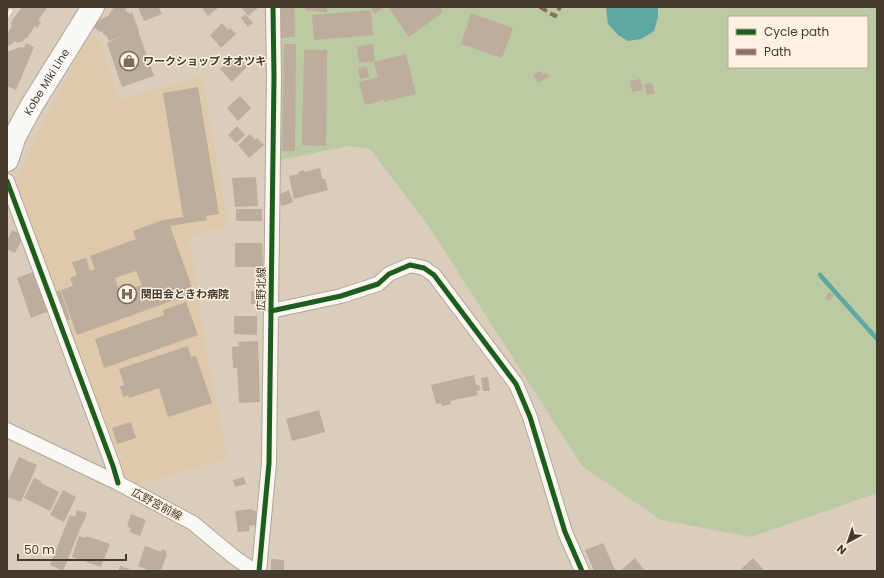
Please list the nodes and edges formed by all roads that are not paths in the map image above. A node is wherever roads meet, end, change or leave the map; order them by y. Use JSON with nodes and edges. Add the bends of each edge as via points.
{"nodes":[{"id":1,"x":93,"y":7,"type":"edge"},
{"id":2,"x":273,"y":7,"type":"edge"},
{"id":3,"x":7,"y":160,"type":"edge"},
{"id":4,"x":7,"y":181,"type":"edge"},
{"id":5,"x":271,"y":311,"type":"junction"},
{"id":6,"x":7,"y":430,"type":"edge"},
{"id":7,"x":118,"y":483,"type":"junction"},
{"id":8,"x":254,"y":571,"type":"edge"},
{"id":9,"x":259,"y":571,"type":"edge"},
{"id":10,"x":582,"y":571,"type":"edge"}],
"edges":[{"from":1,"to":3,"type":"main road","name":"Kobe Miki Line","via":[[15,136]]},
{"from":2,"to":5,"type":"street","name":"広野北線"},
{"from":4,"to":7,"type":"street"},
{"from":5,"to":9,"type":"street","name":"広野北線","via":[[269,463]]},
{"from":5,"to":10,"type":"street","via":[[340,296],[378,284],[389,274],[410,265],[424,268],[434,276],[516,384],[530,417],[565,532]]},
{"from":6,"to":7,"type":"street","name":"広野宮前線"},
{"from":7,"to":8,"type":"street","name":"広野宮前線","via":[[193,523]]}]}
